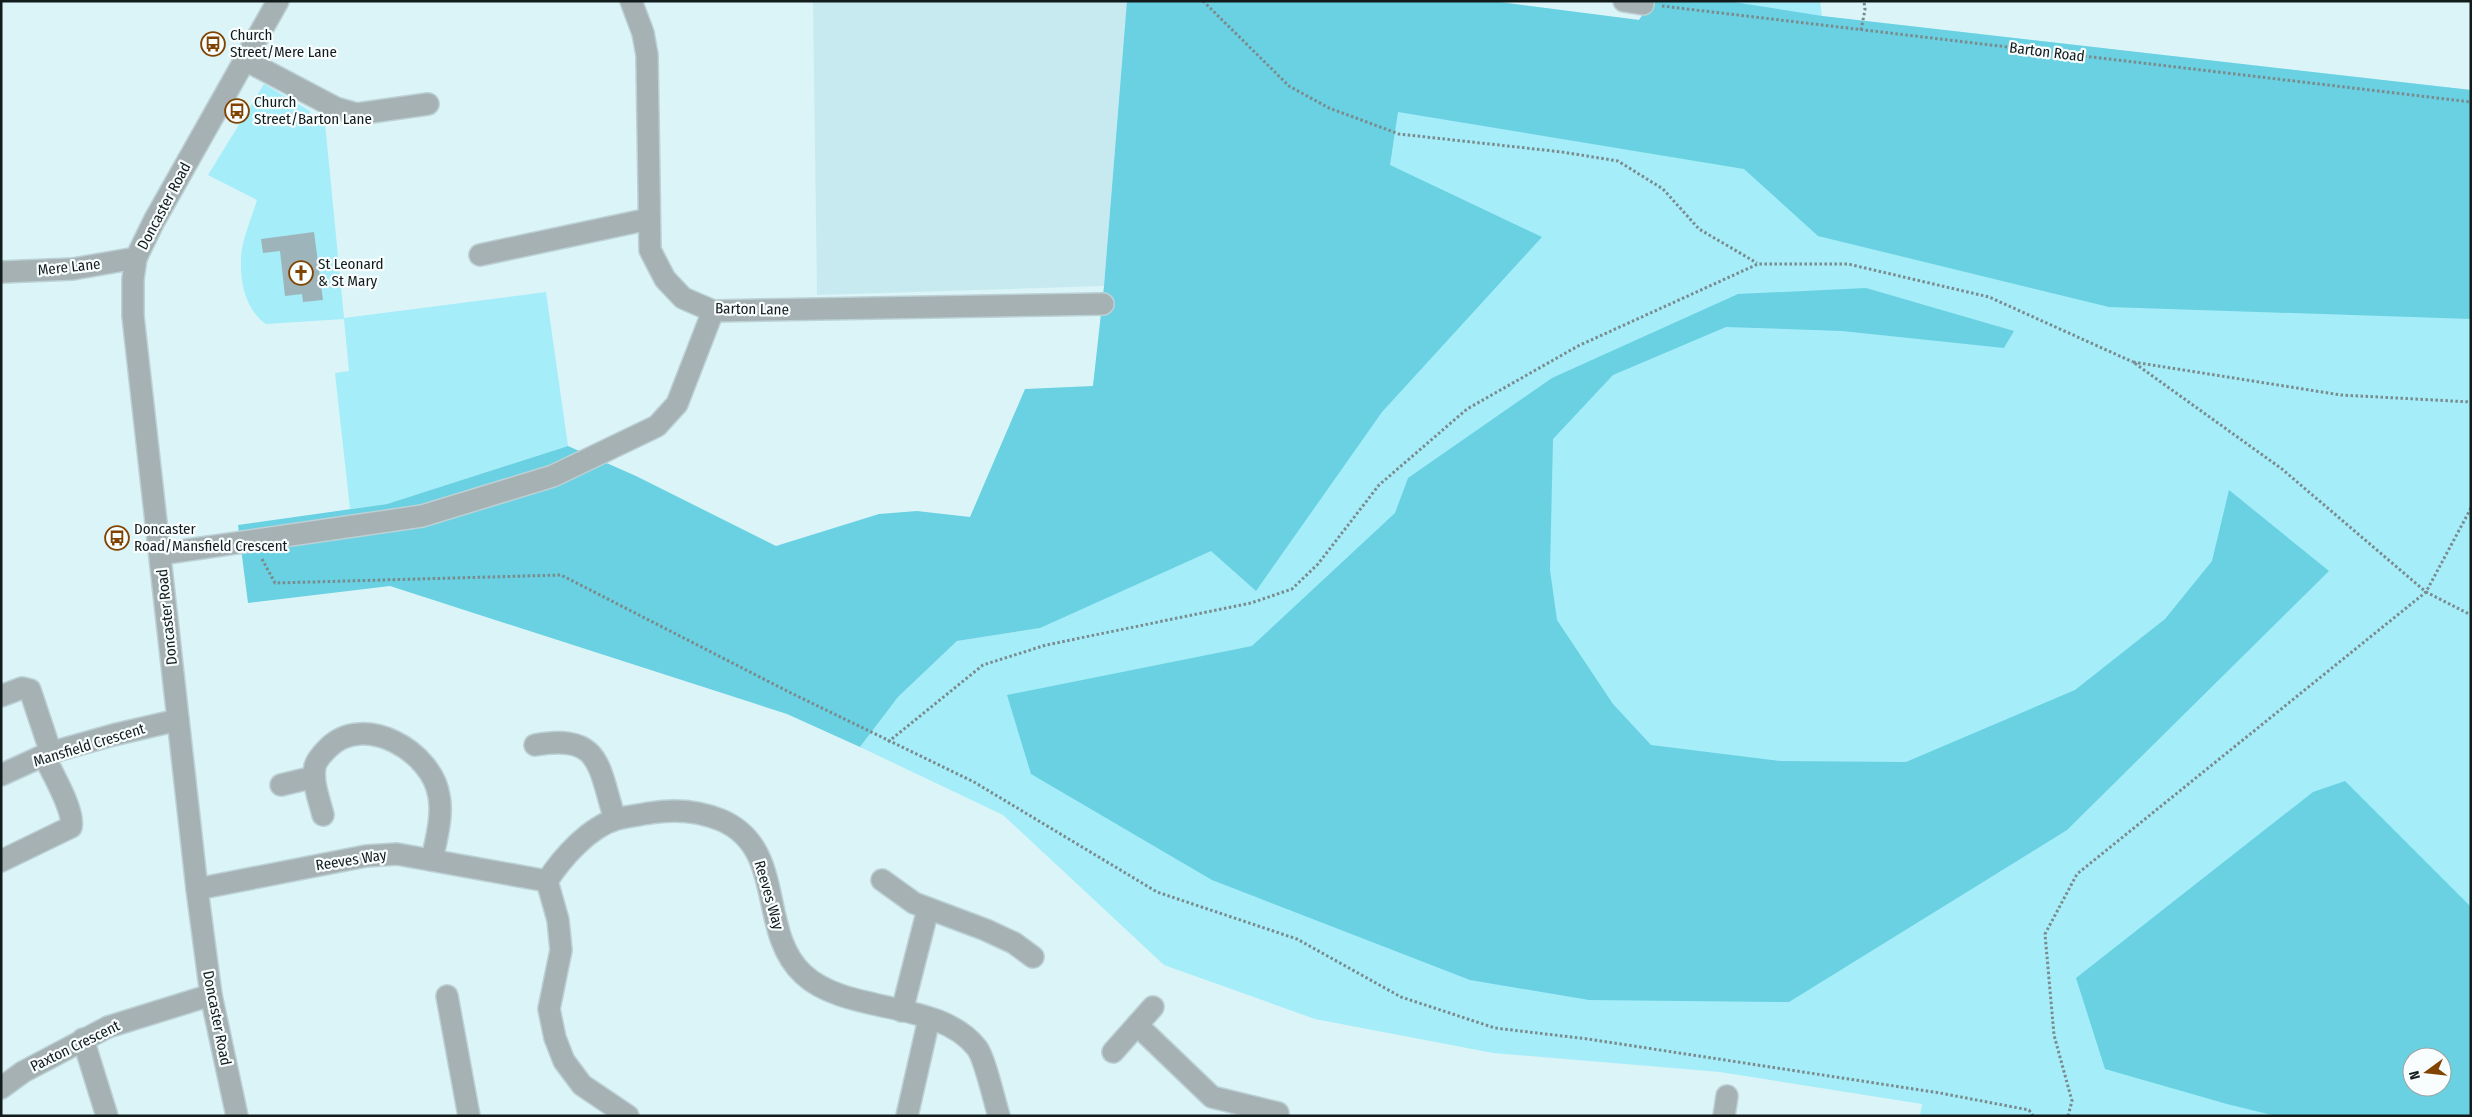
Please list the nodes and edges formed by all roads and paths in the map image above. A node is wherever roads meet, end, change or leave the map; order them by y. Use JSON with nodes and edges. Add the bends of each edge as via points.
{"nodes":[{"id":1,"x":278,"y":1,"type":"edge"},
{"id":2,"x":631,"y":1,"type":"edge"},
{"id":3,"x":1203,"y":1,"type":"edge"},
{"id":4,"x":1864,"y":1,"type":"edge"},
{"id":5,"x":1633,"y":2,"type":"edge"},
{"id":6,"x":1862,"y":30,"type":"junction"},
{"id":7,"x":245,"y":60,"type":"junction"},
{"id":8,"x":2471,"y":102,"type":"edge"},
{"id":9,"x":428,"y":104,"type":"dead end"},
{"id":10,"x":650,"y":219,"type":"junction"},
{"id":11,"x":480,"y":255,"type":"dead end"},
{"id":12,"x":136,"y":258,"type":"junction"},
{"id":13,"x":1758,"y":264,"type":"junction"},
{"id":14,"x":1,"y":272,"type":"edge"},
{"id":15,"x":1103,"y":304,"type":"dead end"},
{"id":16,"x":713,"y":311,"type":"junction"},
{"id":17,"x":2134,"y":362,"type":"junction"},
{"id":18,"x":2471,"y":402,"type":"edge"},
{"id":19,"x":2471,"y":508,"type":"edge"},
{"id":20,"x":252,"y":541,"type":"junction"},
{"id":21,"x":160,"y":554,"type":"junction"},
{"id":22,"x":2426,"y":592,"type":"junction"},
{"id":23,"x":2471,"y":615,"type":"edge"},
{"id":24,"x":1,"y":696,"type":"edge"},
{"id":25,"x":178,"y":720,"type":"junction"},
{"id":26,"x":888,"y":742,"type":"junction"},
{"id":27,"x":535,"y":745,"type":"dead end"},
{"id":28,"x":48,"y":754,"type":"junction"},
{"id":29,"x":1,"y":775,"type":"edge"},
{"id":30,"x":314,"y":776,"type":"junction"},
{"id":31,"x":281,"y":785,"type":"dead end"},
{"id":32,"x":323,"y":815,"type":"dead end"},
{"id":33,"x":615,"y":819,"type":"junction"},
{"id":34,"x":432,"y":860,"type":"junction"},
{"id":35,"x":1,"y":861,"type":"edge"},
{"id":36,"x":882,"y":880,"type":"dead end"},
{"id":37,"x":547,"y":881,"type":"junction"},
{"id":38,"x":197,"y":888,"type":"junction"},
{"id":39,"x":928,"y":909,"type":"junction"},
{"id":40,"x":1033,"y":957,"type":"dead end"},
{"id":41,"x":211,"y":995,"type":"junction"},
{"id":42,"x":447,"y":996,"type":"dead end"},
{"id":43,"x":1153,"y":1007,"type":"dead end"},
{"id":44,"x":902,"y":1010,"type":"junction"},
{"id":45,"x":928,"y":1019,"type":"junction"},
{"id":46,"x":1137,"y":1025,"type":"junction"},
{"id":47,"x":83,"y":1039,"type":"junction"},
{"id":48,"x":1113,"y":1052,"type":"dead end"},
{"id":49,"x":1,"y":1088,"type":"edge"},
{"id":50,"x":1220,"y":1108,"type":"edge"},
{"id":51,"x":1278,"y":1113,"type":"dead end"},
{"id":52,"x":107,"y":1116,"type":"edge"},
{"id":53,"x":237,"y":1116,"type":"edge"},
{"id":54,"x":469,"y":1116,"type":"edge"},
{"id":55,"x":628,"y":1116,"type":"edge"},
{"id":56,"x":907,"y":1116,"type":"edge"},
{"id":57,"x":999,"y":1116,"type":"edge"},
{"id":58,"x":2033,"y":1116,"type":"edge"},
{"id":59,"x":2068,"y":1116,"type":"edge"}],
"edges":[{"from":1,"to":7,"type":"street","name":"Doncaster Road"},
{"from":2,"to":10,"type":"street","name":"Barton Lane","via":[[643,33],[647,56]]},
{"from":3,"to":13,"type":"path","via":[[1289,86],[1329,108],[1399,134],[1618,161],[1663,189],[1699,228]]},
{"from":4,"to":6,"type":"path"},
{"from":5,"to":6,"type":"path","name":"Barton Road"},
{"from":6,"to":8,"type":"path","name":"Barton Road"},
{"from":7,"to":9,"type":"street","via":[[336,108],[357,114]]},
{"from":7,"to":12,"type":"street","name":"Doncaster Road"},
{"from":10,"to":11,"type":"street"},
{"from":10,"to":16,"type":"street","name":"Barton Lane","via":[[650,250],[665,279],[683,298]]},
{"from":12,"to":14,"type":"street","name":"Mere Lane","via":[[73,268]]},
{"from":12,"to":21,"type":"street","name":"Doncaster Road","via":[[133,316]]},
{"from":13,"to":17,"type":"path","via":[[1848,264],[1989,298]]},
{"from":13,"to":26,"type":"path","via":[[1578,346],[1467,409],[1379,485],[1318,564],[1292,589],[1251,603],[1046,644],[983,665]]},
{"from":15,"to":16,"type":"street","name":"Barton Lane"},
{"from":16,"to":20,"type":"street","via":[[677,404],[657,426],[553,476],[422,516]]},
{"from":17,"to":18,"type":"path","via":[[2341,395]]},
{"from":17,"to":22,"type":"path","via":[[2282,469]]},
{"from":19,"to":22,"type":"path"},
{"from":20,"to":21,"type":"street"},
{"from":20,"to":26,"type":"path","via":[[275,583],[561,575]]},
{"from":21,"to":25,"type":"street","name":"Doncaster Road"},
{"from":22,"to":23,"type":"path"},
{"from":22,"to":59,"type":"path","via":[[2077,874],[2045,934],[2054,1035],[2072,1101]]},
{"from":24,"to":28,"type":"street","via":[[22,688],[30,690]]},
{"from":25,"to":28,"type":"street","name":"Mansfield Crescent"},
{"from":25,"to":38,"type":"street","name":"Doncaster Road"},
{"from":26,"to":58,"type":"path","via":[[974,782],[1157,892],[1297,939],[1401,997],[1495,1028],[1588,1039],[1940,1093],[2029,1110]]},
{"from":27,"to":33,"type":"street","via":[[554,741],[585,747],[595,758]]},
{"from":28,"to":29,"type":"street","name":"Mansfield Crescent"},
{"from":28,"to":35,"type":"street","via":[[69,811],[71,827]]},
{"from":30,"to":31,"type":"street"},
{"from":30,"to":32,"type":"street"},
{"from":30,"to":34,"type":"street","via":[[322,754],[346,736],[365,734],[391,740],[420,759],[433,775],[440,796]]},
{"from":33,"to":37,"type":"street","name":"Reeves Way","via":[[592,832],[556,867]]},
{"from":33,"to":44,"type":"street","name":"Reeves Way","via":[[659,811],[702,812],[734,826],[753,845],[766,875],[778,930],[788,954],[801,973],[821,988]]},
{"from":34,"to":37,"type":"street","name":"Reeves Way"},
{"from":34,"to":38,"type":"street","name":"Reeves Way","via":[[397,854],[366,856]]},
{"from":36,"to":39,"type":"street"},
{"from":37,"to":55,"type":"street","via":[[558,920],[560,950],[549,1009],[555,1038],[564,1061],[582,1085]]},
{"from":38,"to":41,"type":"street","name":"Doncaster Road"},
{"from":39,"to":40,"type":"street","via":[[986,930],[1014,943]]},
{"from":39,"to":44,"type":"street"},
{"from":41,"to":47,"type":"street","name":"Paxton Crescent","via":[[108,1027]]},
{"from":41,"to":53,"type":"street","name":"Doncaster Road"},
{"from":42,"to":54,"type":"street"},
{"from":43,"to":46,"type":"street"},
{"from":44,"to":45,"type":"street","name":"Reeves Way"},
{"from":45,"to":56,"type":"street"},
{"from":45,"to":57,"type":"street","name":"Reeves Way","via":[[955,1027],[978,1049]]},
{"from":46,"to":48,"type":"street"},
{"from":46,"to":50,"type":"street"},
{"from":47,"to":49,"type":"street","name":"Paxton Crescent"},
{"from":47,"to":52,"type":"street"},
{"from":50,"to":51,"type":"street"}]}
